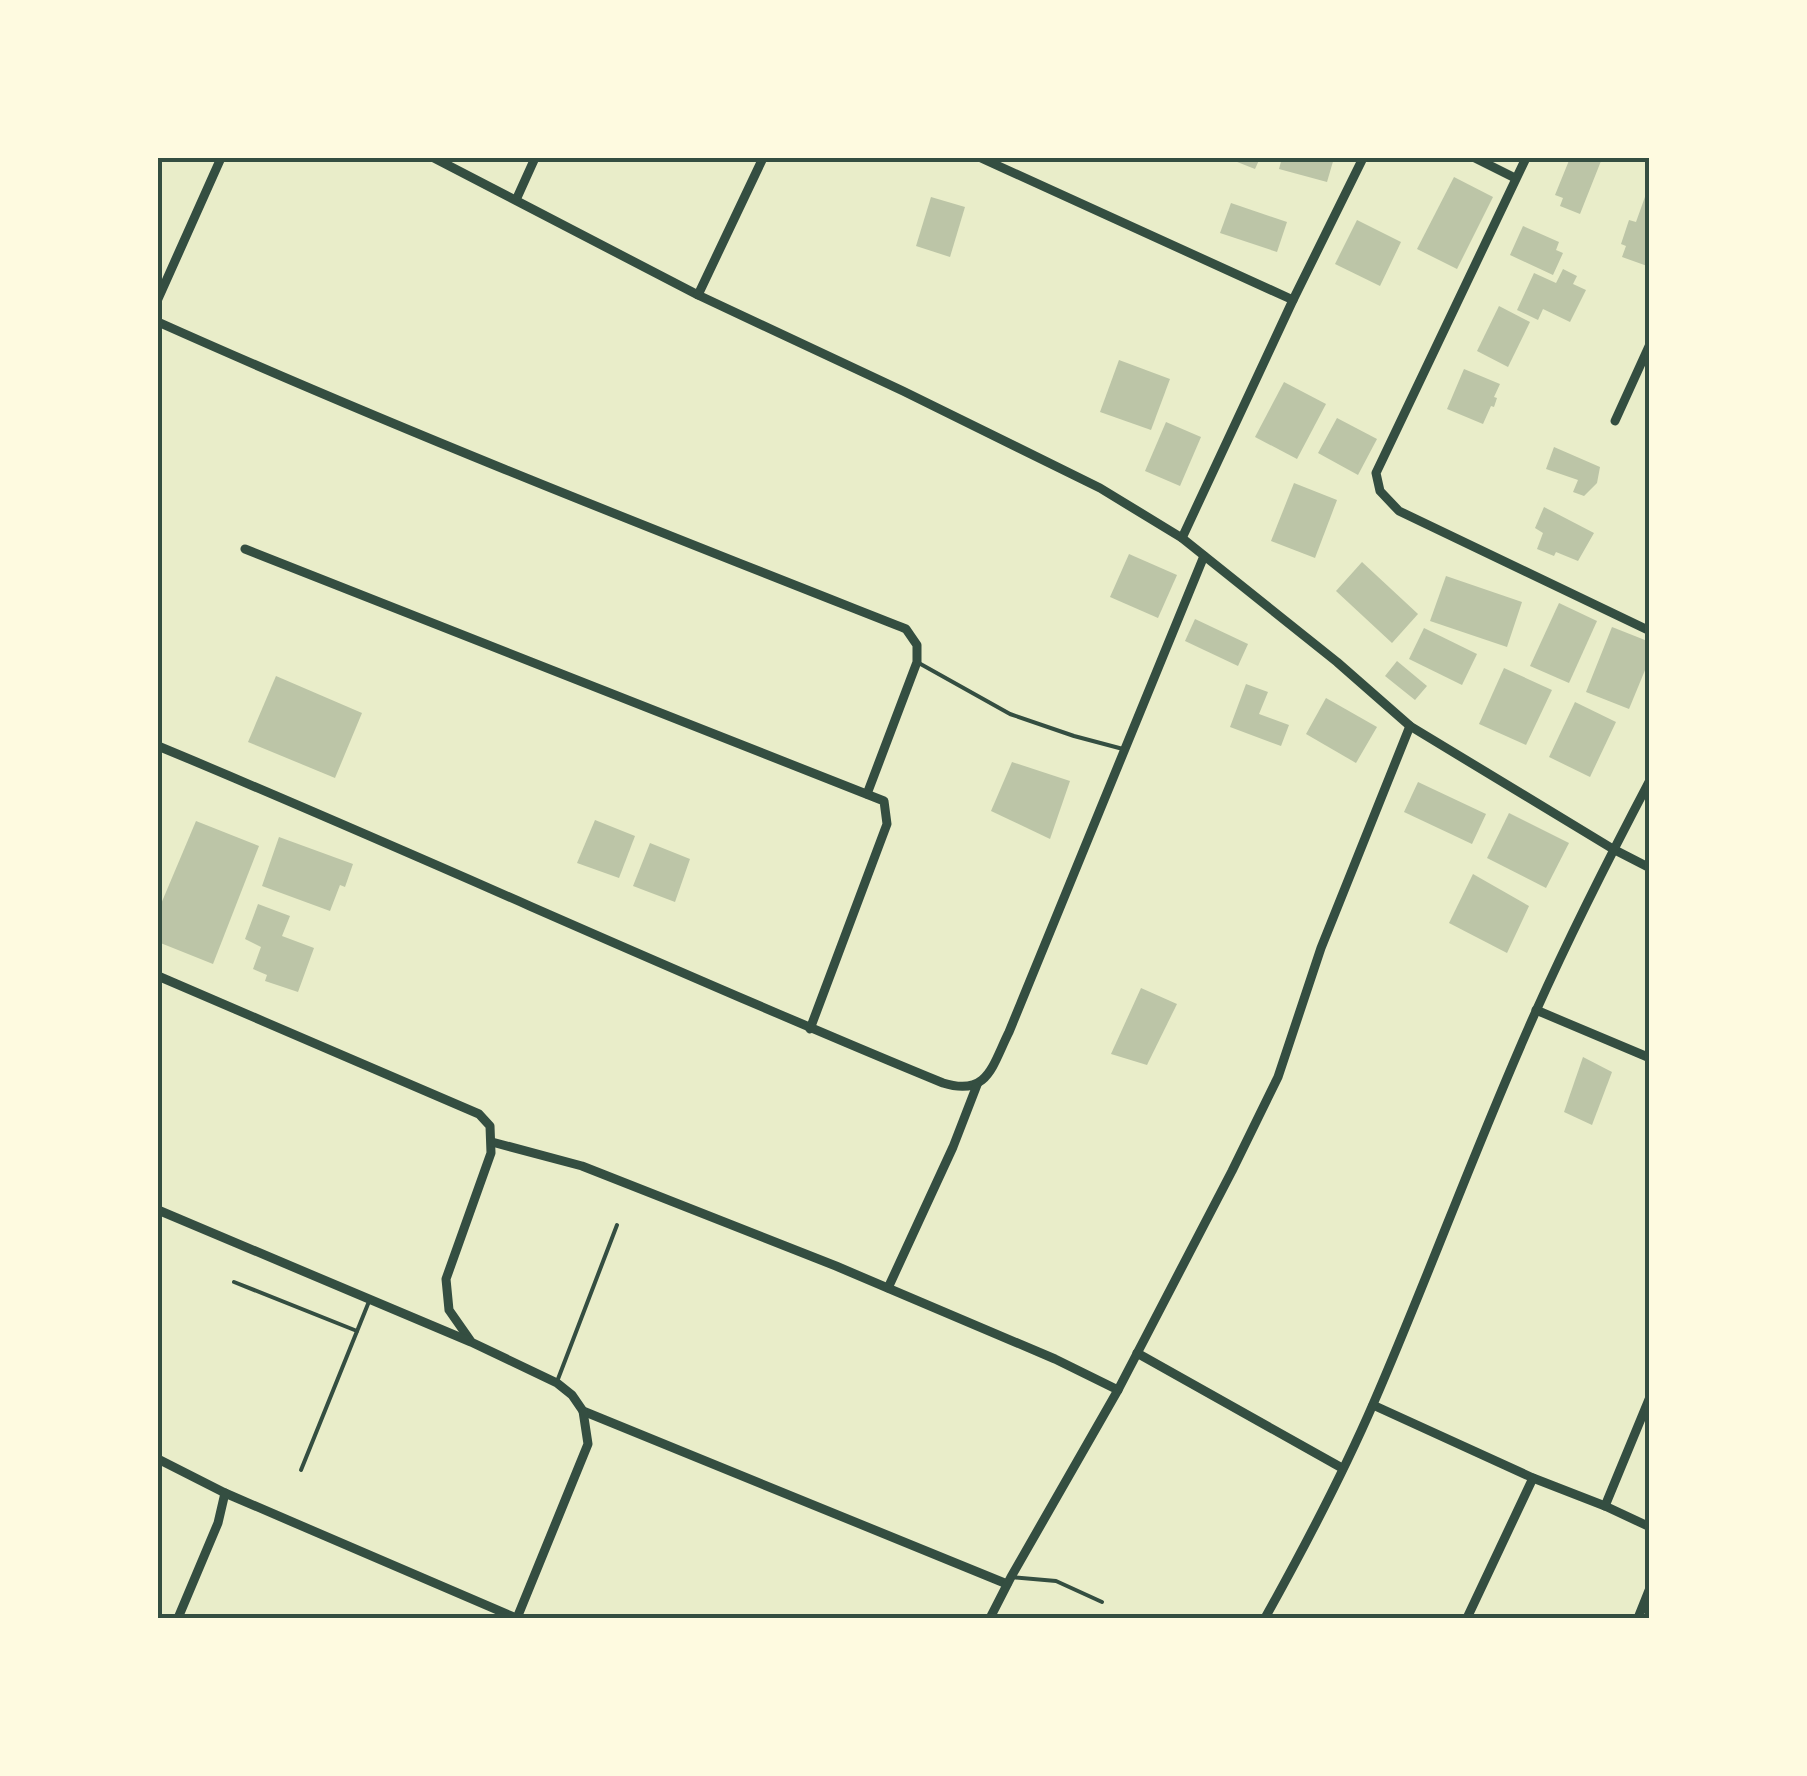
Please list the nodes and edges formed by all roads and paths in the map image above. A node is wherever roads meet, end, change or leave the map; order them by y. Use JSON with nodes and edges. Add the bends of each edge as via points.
{"nodes":[{"id":1,"x":221,"y":158,"type":"edge"},
{"id":2,"x":434,"y":158,"type":"edge"},
{"id":3,"x":535,"y":158,"type":"edge"},
{"id":4,"x":762,"y":158,"type":"edge"},
{"id":5,"x":981,"y":158,"type":"edge"},
{"id":6,"x":1363,"y":158,"type":"edge"},
{"id":7,"x":1474,"y":158,"type":"edge"},
{"id":8,"x":1526,"y":158,"type":"edge"},
{"id":9,"x":1514,"y":178,"type":"junction"},
{"id":10,"x":516,"y":200,"type":"junction"},
{"id":11,"x":698,"y":295,"type":"junction"},
{"id":12,"x":158,"y":299,"type":"edge"},
{"id":13,"x":1292,"y":300,"type":"junction"},
{"id":14,"x":158,"y":322,"type":"edge"},
{"id":15,"x":1650,"y":344,"type":"edge"},
{"id":16,"x":1615,"y":421,"type":"dead end"},
{"id":17,"x":1182,"y":538,"type":"junction"},
{"id":18,"x":245,"y":548,"type":"dead end"},
{"id":19,"x":1204,"y":556,"type":"junction"},
{"id":20,"x":1650,"y":631,"type":"edge"},
{"id":21,"x":917,"y":662,"type":"junction"},
{"id":22,"x":1410,"y":726,"type":"junction"},
{"id":23,"x":158,"y":746,"type":"edge"},
{"id":24,"x":1124,"y":750,"type":"junction"},
{"id":25,"x":1650,"y":780,"type":"edge"},
{"id":26,"x":867,"y":794,"type":"junction"},
{"id":27,"x":1613,"y":850,"type":"junction"},
{"id":28,"x":1650,"y":868,"type":"edge"},
{"id":29,"x":158,"y":976,"type":"edge"},
{"id":30,"x":1536,"y":1010,"type":"junction"},
{"id":31,"x":810,"y":1030,"type":"junction"},
{"id":32,"x":1650,"y":1058,"type":"edge"},
{"id":33,"x":977,"y":1085,"type":"junction"},
{"id":34,"x":492,"y":1142,"type":"junction"},
{"id":35,"x":158,"y":1210,"type":"edge"},
{"id":36,"x":617,"y":1225,"type":"dead end"},
{"id":37,"x":234,"y":1282,"type":"dead end"},
{"id":38,"x":888,"y":1288,"type":"junction"},
{"id":39,"x":370,"y":1299,"type":"junction"},
{"id":40,"x":357,"y":1331,"type":"junction"},
{"id":41,"x":472,"y":1342,"type":"junction"},
{"id":42,"x":1137,"y":1353,"type":"junction"},
{"id":43,"x":556,"y":1383,"type":"junction"},
{"id":44,"x":1118,"y":1390,"type":"junction"},
{"id":45,"x":1650,"y":1397,"type":"edge"},
{"id":46,"x":1373,"y":1405,"type":"junction"},
{"id":47,"x":583,"y":1412,"type":"junction"},
{"id":48,"x":158,"y":1459,"type":"edge"},
{"id":49,"x":1342,"y":1468,"type":"junction"},
{"id":50,"x":301,"y":1470,"type":"dead end"},
{"id":51,"x":1533,"y":1478,"type":"junction"},
{"id":52,"x":225,"y":1493,"type":"junction"},
{"id":53,"x":1605,"y":1506,"type":"junction"},
{"id":54,"x":1650,"y":1527,"type":"edge"},
{"id":55,"x":1009,"y":1580,"type":"junction"},
{"id":56,"x":1650,"y":1588,"type":"edge"},
{"id":57,"x":1102,"y":1602,"type":"dead end"},
{"id":58,"x":178,"y":1618,"type":"edge"},
{"id":59,"x":516,"y":1618,"type":"edge"},
{"id":60,"x":990,"y":1618,"type":"edge"},
{"id":61,"x":1265,"y":1618,"type":"edge"},
{"id":62,"x":1467,"y":1618,"type":"edge"},
{"id":63,"x":1638,"y":1618,"type":"edge"}],
"edges":[{"from":1,"to":12,"type":"street"},
{"from":2,"to":10,"type":"street"},
{"from":3,"to":10,"type":"street"},
{"from":4,"to":11,"type":"street"},
{"from":5,"to":13,"type":"street"},
{"from":6,"to":13,"type":"street"},
{"from":7,"to":9,"type":"street"},
{"from":8,"to":9,"type":"street"},
{"from":9,"to":20,"type":"street","via":[[1376,472],[1380,491],[1399,511]]},
{"from":10,"to":11,"type":"street"},
{"from":11,"to":17,"type":"street","via":[[1100,488]]},
{"from":13,"to":17,"type":"street"},
{"from":14,"to":21,"type":"street","via":[[344,404],[906,629],[917,645]]},
{"from":15,"to":16,"type":"street"},
{"from":17,"to":19,"type":"street"},
{"from":18,"to":26,"type":"street"},
{"from":19,"to":22,"type":"street"},
{"from":19,"to":24,"type":"street"},
{"from":21,"to":24,"type":"lane","via":[[1010,714]]},
{"from":21,"to":26,"type":"street"},
{"from":22,"to":27,"type":"street"},
{"from":22,"to":42,"type":"street","via":[[1321,948],[1278,1077]]},
{"from":23,"to":31,"type":"street"},
{"from":24,"to":33,"type":"street","via":[[1008,1032]]},
{"from":25,"to":27,"type":"street"},
{"from":26,"to":31,"type":"street","via":[[884,801],[888,824]]},
{"from":27,"to":28,"type":"street"},
{"from":27,"to":30,"type":"street"},
{"from":29,"to":34,"type":"street","via":[[479,1114]]},
{"from":30,"to":32,"type":"street"},
{"from":30,"to":46,"type":"street"},
{"from":31,"to":33,"type":"street","via":[[958,1088]]},
{"from":33,"to":38,"type":"street"},
{"from":34,"to":38,"type":"street","via":[[582,1166]]},
{"from":34,"to":41,"type":"street","via":[[446,1279],[450,1310]]},
{"from":35,"to":39,"type":"street"},
{"from":36,"to":43,"type":"lane"},
{"from":37,"to":40,"type":"lane"},
{"from":38,"to":44,"type":"street"},
{"from":39,"to":40,"type":"lane"},
{"from":39,"to":41,"type":"street"},
{"from":40,"to":50,"type":"lane"},
{"from":41,"to":43,"type":"street"},
{"from":42,"to":44,"type":"street"},
{"from":42,"to":49,"type":"street"},
{"from":43,"to":47,"type":"street"},
{"from":44,"to":55,"type":"street"},
{"from":45,"to":53,"type":"street"},
{"from":46,"to":49,"type":"street"},
{"from":46,"to":51,"type":"street"},
{"from":47,"to":55,"type":"street"},
{"from":47,"to":59,"type":"street","via":[[588,1444]]},
{"from":48,"to":52,"type":"street"},
{"from":49,"to":61,"type":"street"},
{"from":51,"to":53,"type":"street"},
{"from":51,"to":62,"type":"street"},
{"from":52,"to":58,"type":"street"},
{"from":52,"to":59,"type":"street"},
{"from":53,"to":54,"type":"street"},
{"from":55,"to":57,"type":"lane","via":[[1056,1582]]},
{"from":55,"to":60,"type":"street"},
{"from":56,"to":63,"type":"street"}]}
